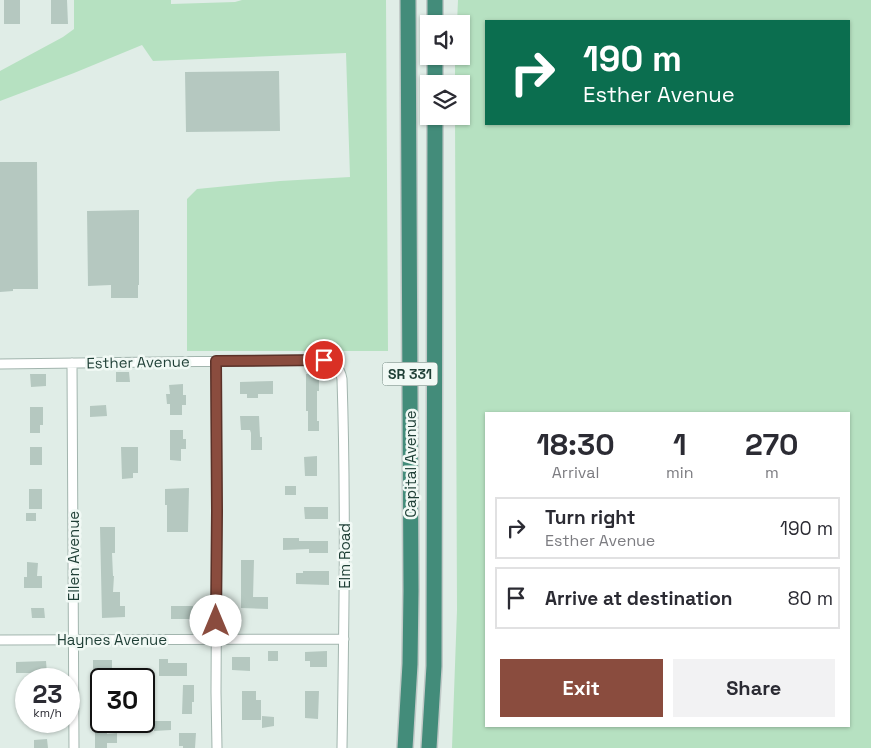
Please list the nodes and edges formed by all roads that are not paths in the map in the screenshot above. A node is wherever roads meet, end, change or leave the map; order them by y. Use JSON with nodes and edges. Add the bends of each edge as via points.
{"nodes":[{"id":1,"x":408,"y":0,"type":"edge"},
{"id":2,"x":435,"y":0,"type":"edge"},
{"id":3,"x":435,"y":15,"type":"edge"},
{"id":4,"x":434,"y":125,"type":"edge"},
{"id":5,"x":216,"y":361,"type":"junction"},
{"id":6,"x":72,"y":363,"type":"junction"},
{"id":7,"x":0,"y":364,"type":"edge"},
{"id":8,"x":336,"y":365,"type":"joint"},
{"id":9,"x":216,"y":639,"type":"junction"},
{"id":10,"x":0,"y":640,"type":"edge"},
{"id":11,"x":74,"y":640,"type":"junction"},
{"id":12,"x":344,"y":640,"type":"junction"},
{"id":13,"x":74,"y":748,"type":"edge"},
{"id":14,"x":217,"y":748,"type":"edge"},
{"id":15,"x":342,"y":748,"type":"edge"},
{"id":16,"x":405,"y":748,"type":"edge"},
{"id":17,"x":429,"y":748,"type":"edge"}],
"edges":[{"from":1,"to":16,"type":"highway","name":"Capital Avenue","number":"SR 331","via":[[411,591]]},
{"from":2,"to":3,"type":"highway"},
{"from":4,"to":17,"type":"highway","name":"Capital Avenue","number":"SR 331","via":[[434,666]]},
{"from":5,"to":6,"type":"street","name":"Esther Avenue"},
{"from":5,"to":8,"type":"street","name":"Esther Avenue","via":[[324,360]]},
{"from":5,"to":9,"type":"street"},
{"from":6,"to":7,"type":"street","name":"Esther Avenue"},
{"from":6,"to":11,"type":"street","name":"Ellen Avenue"},
{"from":8,"to":12,"type":"street","name":"Elm Road","via":[[342,379],[344,414]]},
{"from":9,"to":11,"type":"street","name":"Haynes Avenue"},
{"from":9,"to":12,"type":"street","name":"Haynes Avenue"},
{"from":9,"to":14,"type":"street"},
{"from":10,"to":11,"type":"street","name":"Haynes Avenue"},
{"from":11,"to":13,"type":"street","name":"Ellen Avenue"},
{"from":12,"to":15,"type":"street","name":"Elm Road"}]}
